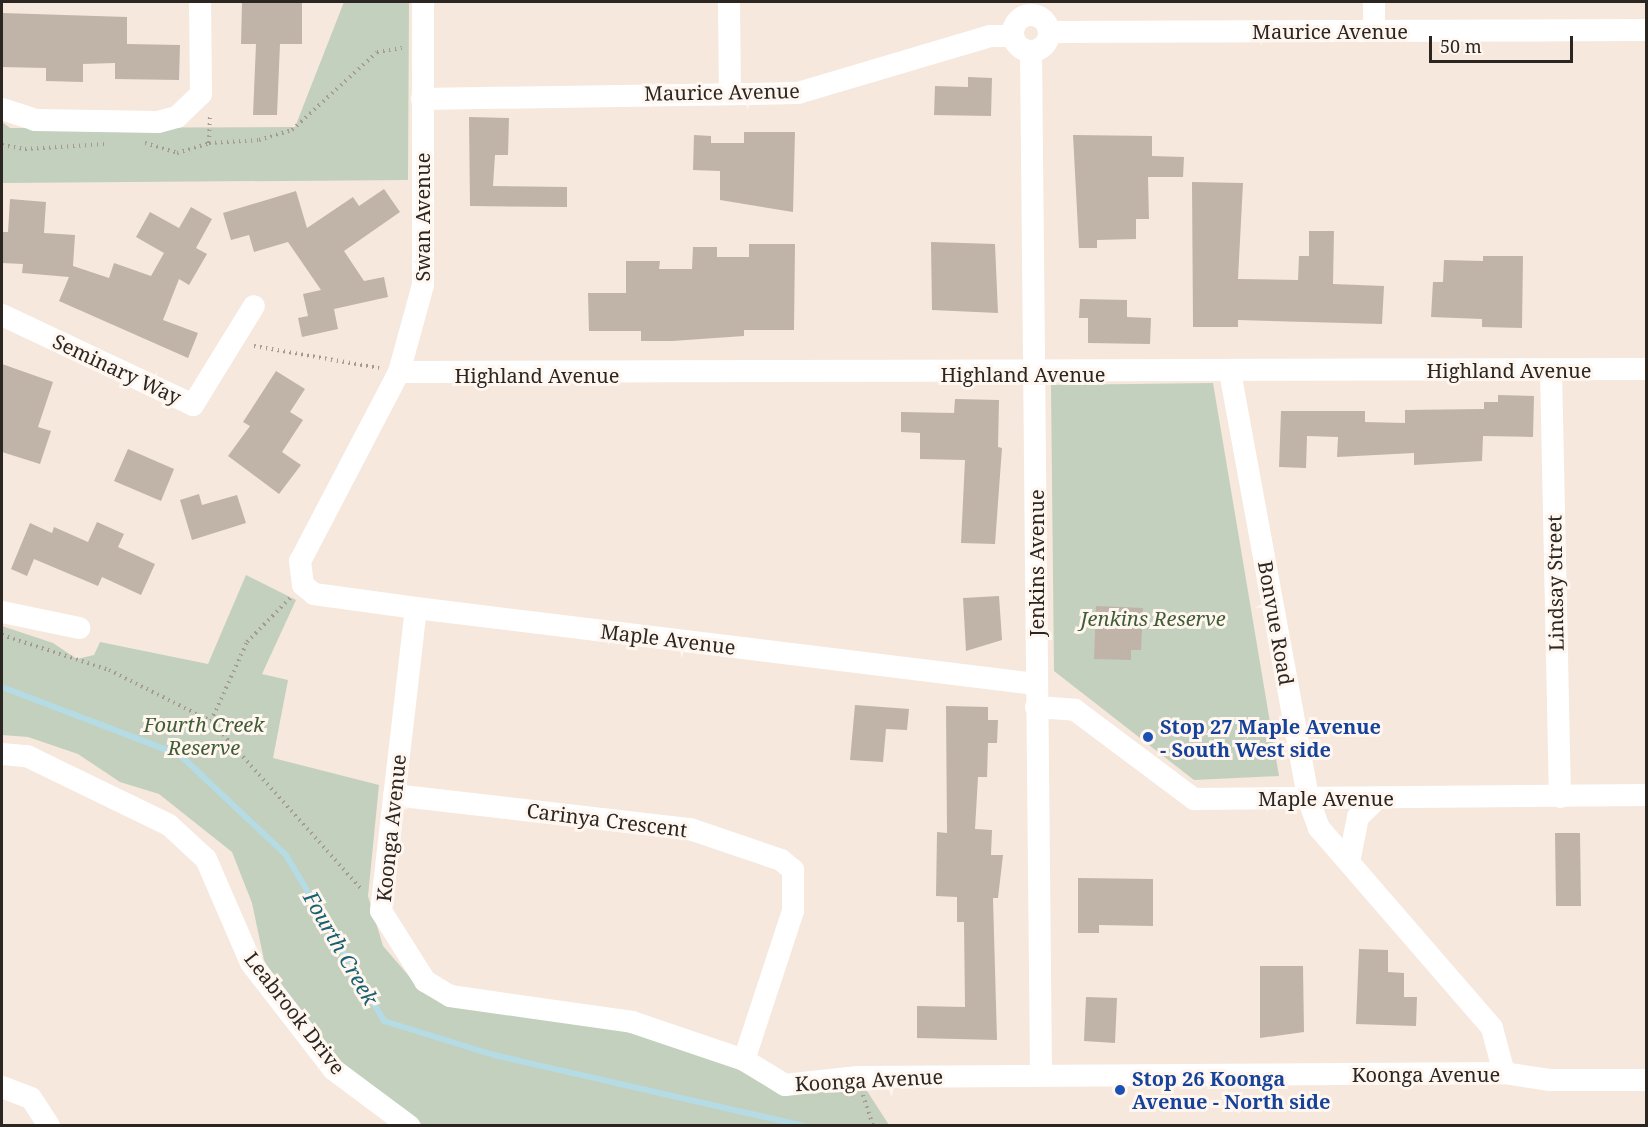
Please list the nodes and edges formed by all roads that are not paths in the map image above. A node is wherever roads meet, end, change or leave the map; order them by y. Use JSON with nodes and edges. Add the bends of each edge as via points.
{"nodes":[{"id":1,"x":200,"y":2,"type":"edge"},
{"id":2,"x":423,"y":2,"type":"edge"},
{"id":3,"x":729,"y":2,"type":"edge"},
{"id":4,"x":1374,"y":2,"type":"edge"},
{"id":5,"x":1032,"y":8,"type":"edge"},
{"id":6,"x":1647,"y":30,"type":"edge"},
{"id":7,"x":1374,"y":31,"type":"junction"},
{"id":8,"x":1049,"y":32,"type":"junction"},
{"id":9,"x":1013,"y":36,"type":"junction"},
{"id":10,"x":1031,"y":51,"type":"junction"},
{"id":11,"x":730,"y":93,"type":"junction"},
{"id":12,"x":422,"y":99,"type":"junction"},
{"id":13,"x":2,"y":110,"type":"edge"},
{"id":14,"x":254,"y":306,"type":"dead end"},
{"id":15,"x":2,"y":315,"type":"edge"},
{"id":16,"x":1647,"y":369,"type":"edge"},
{"id":17,"x":1551,"y":370,"type":"junction"},
{"id":18,"x":399,"y":372,"type":"junction"},
{"id":19,"x":1230,"y":372,"type":"junction"},
{"id":20,"x":1035,"y":374,"type":"junction"},
{"id":21,"x":303,"y":585,"type":"joint"},
{"id":22,"x":416,"y":609,"type":"junction"},
{"id":23,"x":2,"y":612,"type":"edge"},
{"id":24,"x":79,"y":628,"type":"dead end"},
{"id":25,"x":1036,"y":684,"type":"junction"},
{"id":26,"x":1036,"y":707,"type":"junction"},
{"id":27,"x":2,"y":754,"type":"edge"},
{"id":28,"x":394,"y":795,"type":"junction"},
{"id":29,"x":1647,"y":795,"type":"edge"},
{"id":30,"x":1560,"y":797,"type":"junction"},
{"id":31,"x":1308,"y":798,"type":"junction"},
{"id":32,"x":1378,"y":798,"type":"junction"},
{"id":33,"x":1349,"y":862,"type":"junction"},
{"id":34,"x":744,"y":1060,"type":"junction"},
{"id":35,"x":1504,"y":1073,"type":"junction"},
{"id":36,"x":1041,"y":1075,"type":"junction"},
{"id":37,"x":1647,"y":1080,"type":"edge"},
{"id":38,"x":2,"y":1087,"type":"edge"},
{"id":39,"x":49,"y":1125,"type":"edge"},
{"id":40,"x":409,"y":1125,"type":"edge"}],
"edges":[{"from":1,"to":13,"type":"street","via":[[201,94],[177,117],[158,122],[35,120]]},
{"from":2,"to":12,"type":"street","name":"Swan Avenue"},
{"from":3,"to":11,"type":"street"},
{"from":4,"to":7,"type":"street"},
{"from":5,"to":8,"type":"street"},
{"from":5,"to":9,"type":"street","via":[[1020,19]]},
{"from":6,"to":7,"type":"street","name":"Maurice Avenue"},
{"from":7,"to":8,"type":"street","name":"Maurice Avenue"},
{"from":8,"to":10,"type":"street","via":[[1041,48]]},
{"from":9,"to":10,"type":"street"},
{"from":9,"to":11,"type":"street","name":"Maurice Avenue","via":[[992,36],[830,86]]},
{"from":10,"to":20,"type":"street","name":"Jenkins Avenue"},
{"from":11,"to":12,"type":"street","name":"Maurice Avenue"},
{"from":12,"to":18,"type":"street","name":"Swan Avenue","via":[[423,285]]},
{"from":14,"to":15,"type":"street","name":"Seminary Way","via":[[194,405]]},
{"from":16,"to":17,"type":"street","name":"Highland Avenue"},
{"from":17,"to":19,"type":"street","name":"Highland Avenue"},
{"from":17,"to":30,"type":"street","name":"Lindsay Street"},
{"from":18,"to":20,"type":"street","name":"Highland Avenue"},
{"from":18,"to":21,"type":"street","name":"Swan Avenue","via":[[300,561]]},
{"from":19,"to":20,"type":"street","name":"Highland Avenue"},
{"from":19,"to":31,"type":"street","name":"Bonvue Road"},
{"from":20,"to":25,"type":"street","name":"Jenkins Avenue"},
{"from":21,"to":22,"type":"street","name":"Maple Avenue","via":[[314,594]]},
{"from":22,"to":25,"type":"street","name":"Maple Avenue"},
{"from":22,"to":28,"type":"street","name":"Koonga Avenue"},
{"from":23,"to":24,"type":"street"},
{"from":25,"to":26,"type":"street","name":"Jenkins Avenue"},
{"from":26,"to":31,"type":"street","name":"Maple Avenue","via":[[1075,710],[1194,799]]},
{"from":26,"to":36,"type":"street","name":"Jenkins Avenue"},
{"from":27,"to":40,"type":"street","name":"Leabrook Drive","via":[[27,756],[169,825],[199,852],[250,963],[334,1070]]},
{"from":28,"to":34,"type":"street","name":"Koonga Avenue","via":[[381,911],[425,981],[450,996],[632,1022]]},
{"from":28,"to":34,"type":"street","name":"Carinya Crescent","via":[[690,829],[781,860],[793,870],[793,910]]},
{"from":29,"to":30,"type":"street","name":"Maple Avenue"},
{"from":30,"to":32,"type":"street","name":"Maple Avenue"},
{"from":31,"to":32,"type":"street","name":"Maple Avenue"},
{"from":31,"to":33,"type":"street","name":"Bonvue Road","via":[[1319,828]]},
{"from":32,"to":33,"type":"street","via":[[1358,817]]},
{"from":33,"to":35,"type":"street","name":"Bonvue Road","via":[[1491,1028]]},
{"from":34,"to":36,"type":"street","name":"Koonga Avenue","via":[[785,1084],[858,1077]]},
{"from":35,"to":36,"type":"street","name":"Koonga Avenue"},
{"from":35,"to":37,"type":"street","name":"Koonga Avenue","via":[[1550,1080]]},
{"from":38,"to":39,"type":"street","via":[[31,1098]]}]}
